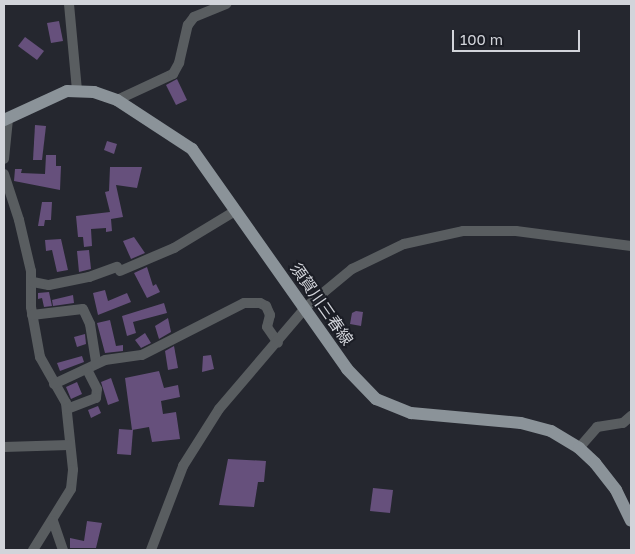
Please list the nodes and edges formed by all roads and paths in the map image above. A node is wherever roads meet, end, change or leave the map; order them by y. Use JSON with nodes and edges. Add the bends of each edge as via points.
{"nodes":[{"id":1,"x":69,"y":4,"type":"edge"},
{"id":2,"x":226,"y":4,"type":"edge"},
{"id":3,"x":77,"y":90,"type":"junction"},
{"id":4,"x":117,"y":100,"type":"junction"},
{"id":5,"x":6,"y":119,"type":"edge"},
{"id":6,"x":4,"y":159,"type":"edge"},
{"id":7,"x":4,"y":174,"type":"edge"},
{"id":8,"x":7,"y":195,"type":"edge"},
{"id":9,"x":235,"y":211,"type":"junction"},
{"id":10,"x":631,"y":246,"type":"edge"},
{"id":11,"x":33,"y":282,"type":"junction"},
{"id":12,"x":306,"y":307,"type":"junction"},
{"id":13,"x":32,"y":315,"type":"junction"},
{"id":14,"x":278,"y":342,"type":"junction"},
{"id":15,"x":92,"y":366,"type":"junction"},
{"id":16,"x":54,"y":384,"type":"junction"},
{"id":17,"x":67,"y":409,"type":"junction"},
{"id":18,"x":631,"y":416,"type":"edge"},
{"id":19,"x":70,"y":445,"type":"junction"},
{"id":20,"x":4,"y":447,"type":"edge"},
{"id":21,"x":579,"y":448,"type":"junction"},
{"id":22,"x":53,"y":521,"type":"junction"},
{"id":23,"x":631,"y":521,"type":"edge"},
{"id":24,"x":33,"y":550,"type":"edge"},
{"id":25,"x":63,"y":550,"type":"edge"},
{"id":26,"x":151,"y":550,"type":"edge"}],
"edges":[{"from":1,"to":3,"type":"street"},
{"from":2,"to":4,"type":"street","via":[[194,17],[188,25],[179,63],[173,74]]},
{"from":3,"to":4,"type":"main road","name":"須賀川三春線"},
{"from":3,"to":5,"type":"main road","name":"須賀川三春線","via":[[56,94]]},
{"from":4,"to":9,"type":"main road","name":"須賀川三春線","via":[[192,149]]},
{"from":5,"to":6,"type":"street"},
{"from":7,"to":8,"type":"street"},
{"from":8,"to":11,"type":"street","via":[[20,220]]},
{"from":9,"to":11,"type":"street","via":[[174,248],[118,269],[49,285]]},
{"from":9,"to":12,"type":"main road","name":"須賀川三春線"},
{"from":10,"to":12,"type":"street","via":[[500,230],[447,234],[404,244],[368,259],[323,290]]},
{"from":11,"to":13,"type":"street"},
{"from":12,"to":14,"type":"street"},
{"from":12,"to":21,"type":"main road","name":"須賀川三春線","via":[[357,381],[386,405],[419,414],[529,425],[551,431]]},
{"from":13,"to":15,"type":"street","via":[[83,309],[88,319]]},
{"from":13,"to":16,"type":"street","via":[[40,357]]},
{"from":14,"to":15,"type":"street","via":[[267,327],[270,316],[266,306],[244,303],[142,354]]},
{"from":14,"to":26,"type":"street","via":[[219,408],[197,441],[172,490]]},
{"from":15,"to":16,"type":"street"},
{"from":15,"to":17,"type":"street","via":[[96,398]]},
{"from":16,"to":17,"type":"street"},
{"from":17,"to":19,"type":"street"},
{"from":18,"to":21,"type":"street","via":[[623,423],[597,427]]},
{"from":19,"to":20,"type":"street"},
{"from":19,"to":22,"type":"street","via":[[72,485]]},
{"from":21,"to":23,"type":"main road","name":"須賀川三春線","via":[[606,475]]},
{"from":22,"to":24,"type":"street"},
{"from":22,"to":25,"type":"street"}]}
